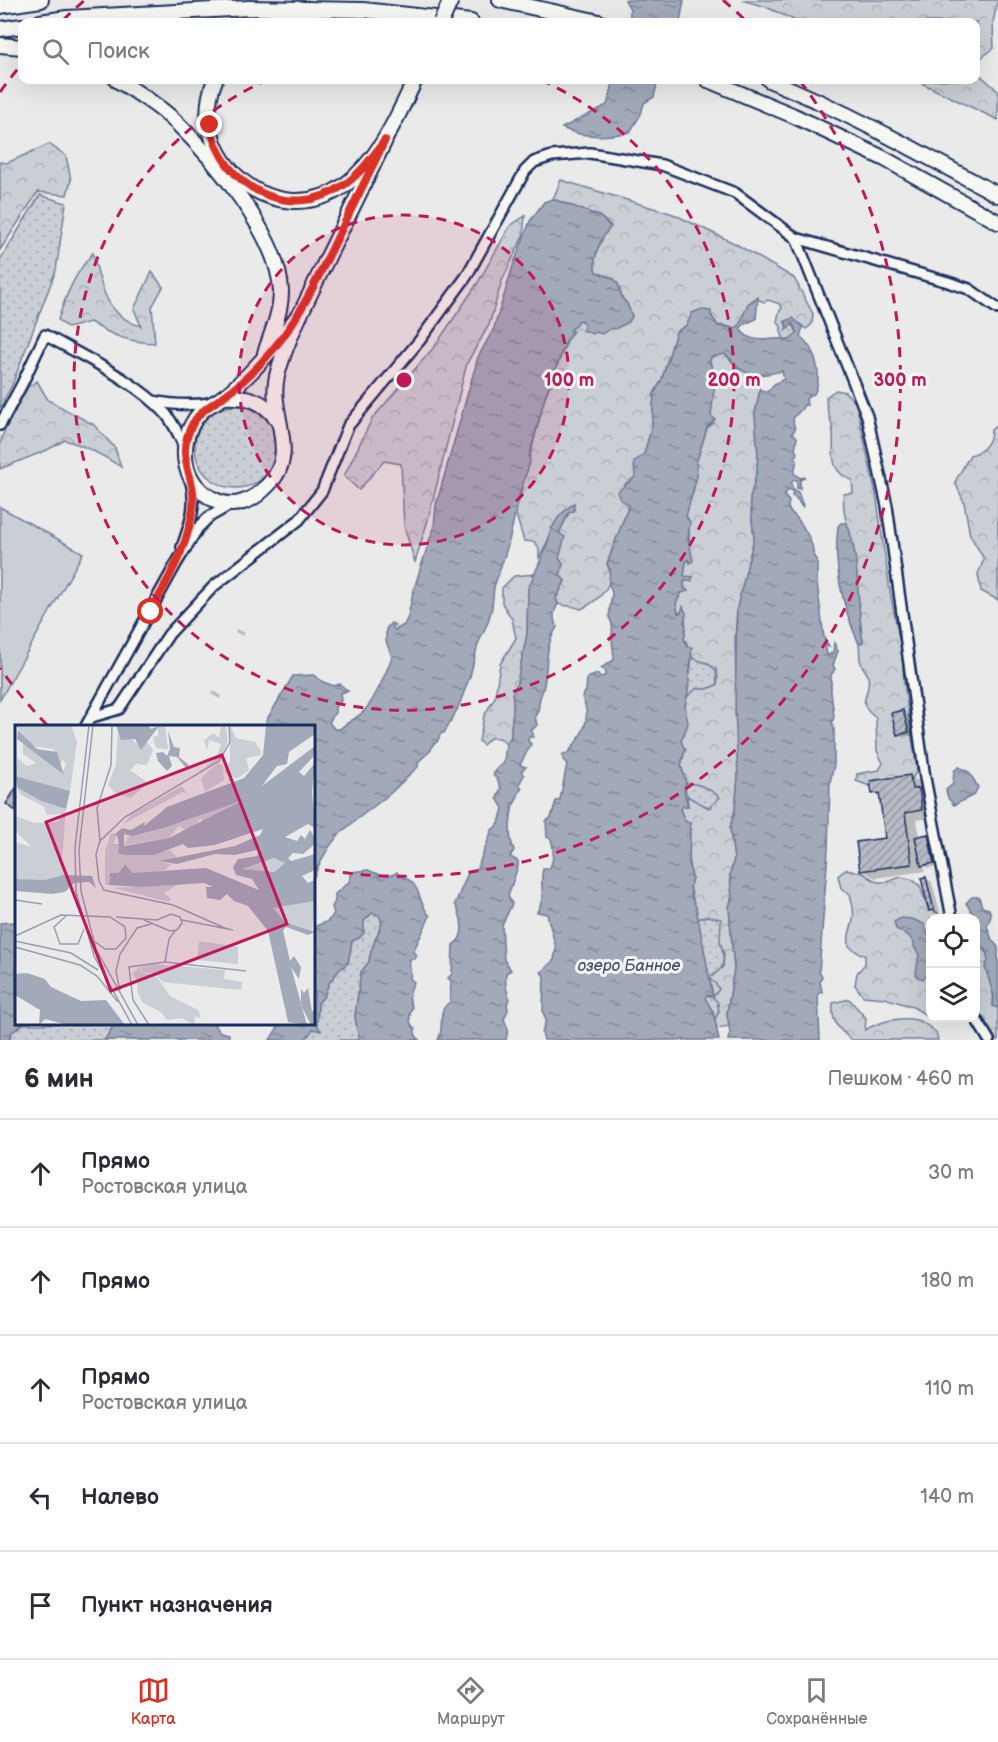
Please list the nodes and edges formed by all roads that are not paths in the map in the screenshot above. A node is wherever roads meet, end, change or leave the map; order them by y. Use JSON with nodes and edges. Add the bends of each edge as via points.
{"nodes":[{"id":1,"x":41,"y":0,"type":"edge"},
{"id":2,"x":451,"y":0,"type":"edge"},
{"id":3,"x":500,"y":0,"type":"edge"},
{"id":4,"x":0,"y":6,"type":"edge"},
{"id":5,"x":293,"y":10,"type":"junction"},
{"id":6,"x":67,"y":18,"type":"edge"},
{"id":7,"x":280,"y":18,"type":"edge"},
{"id":8,"x":435,"y":18,"type":"edge"},
{"id":9,"x":443,"y":18,"type":"edge"},
{"id":10,"x":582,"y":18,"type":"edge"},
{"id":11,"x":18,"y":27,"type":"edge"},
{"id":12,"x":0,"y":29,"type":"edge"},
{"id":13,"x":0,"y":45,"type":"edge"},
{"id":14,"x":18,"y":47,"type":"edge"},
{"id":15,"x":123,"y":84,"type":"edge"},
{"id":16,"x":213,"y":84,"type":"edge"},
{"id":17,"x":413,"y":84,"type":"edge"},
{"id":18,"x":718,"y":84,"type":"edge"},
{"id":19,"x":779,"y":84,"type":"edge"},
{"id":20,"x":385,"y":140,"type":"junction"},
{"id":21,"x":998,"y":195,"type":"edge"},
{"id":22,"x":998,"y":222,"type":"edge"},
{"id":23,"x":796,"y":238,"type":"junction"},
{"id":24,"x":998,"y":309,"type":"edge"},
{"id":25,"x":302,"y":311,"type":"junction"},
{"id":26,"x":262,"y":360,"type":"junction"},
{"id":27,"x":219,"y":400,"type":"junction"},
{"id":28,"x":153,"y":401,"type":"junction"},
{"id":29,"x":278,"y":420,"type":"junction"},
{"id":30,"x":0,"y":425,"type":"edge"},
{"id":31,"x":184,"y":449,"type":"junction"},
{"id":32,"x":190,"y":477,"type":"junction"},
{"id":33,"x":230,"y":505,"type":"junction"},
{"id":34,"x":176,"y":564,"type":"junction"},
{"id":35,"x":92,"y":717,"type":"junction"},
{"id":36,"x":87,"y":725,"type":"edge"},
{"id":37,"x":951,"y":914,"type":"edge"},
{"id":38,"x":978,"y":1022,"type":"edge"},
{"id":39,"x":989,"y":1040,"type":"edge"}],
"edges":[{"from":1,"to":4,"type":"main road"},
{"from":2,"to":9,"type":"main road","bridge":true},
{"from":3,"to":10,"type":"main road"},
{"from":5,"to":6,"type":"main road","via":[[249,8]]},
{"from":5,"to":7,"type":"main road"},
{"from":5,"to":8,"type":"main road","via":[[363,10]]},
{"from":11,"to":12,"type":"main road"},
{"from":13,"to":14,"type":"main road"},
{"from":15,"to":26,"type":"main road","via":[[175,121],[206,154],[249,210],[274,256],[281,289],[279,313]]},
{"from":16,"to":20,"type":"main road","via":[[208,108],[216,149],[244,184],[262,194],[303,200],[326,195],[363,169]]},
{"from":17,"to":20,"type":"main road"},
{"from":18,"to":22,"type":"main road","via":[[883,158]]},
{"from":19,"to":21,"type":"main road","via":[[902,142]]},
{"from":20,"to":25,"type":"main road"},
{"from":23,"to":24,"type":"street","via":[[948,282]]},
{"from":23,"to":35,"type":"street","via":[[735,193],[662,165],[590,153],[552,156],[534,162],[525,171],[466,277],[420,340],[348,426],[322,491],[299,520],[214,586],[169,634],[119,709]]},
{"from":23,"to":37,"type":"street","via":[[867,416],[887,506],[925,778]]},
{"from":25,"to":26,"type":"main road"},
{"from":25,"to":29,"type":"main road","via":[[277,375]]},
{"from":26,"to":27,"type":"main road"},
{"from":27,"to":28,"type":"street","via":[[192,405]]},
{"from":27,"to":29,"type":"main road","via":[[236,396],[259,401]]},
{"from":27,"to":31,"type":"main road","via":[[202,411]]},
{"from":28,"to":30,"type":"street","via":[[45,335]]},
{"from":28,"to":31,"type":"street","via":[[168,416]]},
{"from":29,"to":33,"type":"main road","via":[[284,451],[272,481],[259,494]]},
{"from":31,"to":32,"type":"main road"},
{"from":32,"to":33,"type":"main road","via":[[211,499]]},
{"from":32,"to":34,"type":"street","via":[[194,494],[192,520]]},
{"from":33,"to":34,"type":"street","via":[[198,528]]},
{"from":34,"to":35,"type":"street"},
{"from":35,"to":36,"type":"street"},
{"from":38,"to":39,"type":"street"}]}
